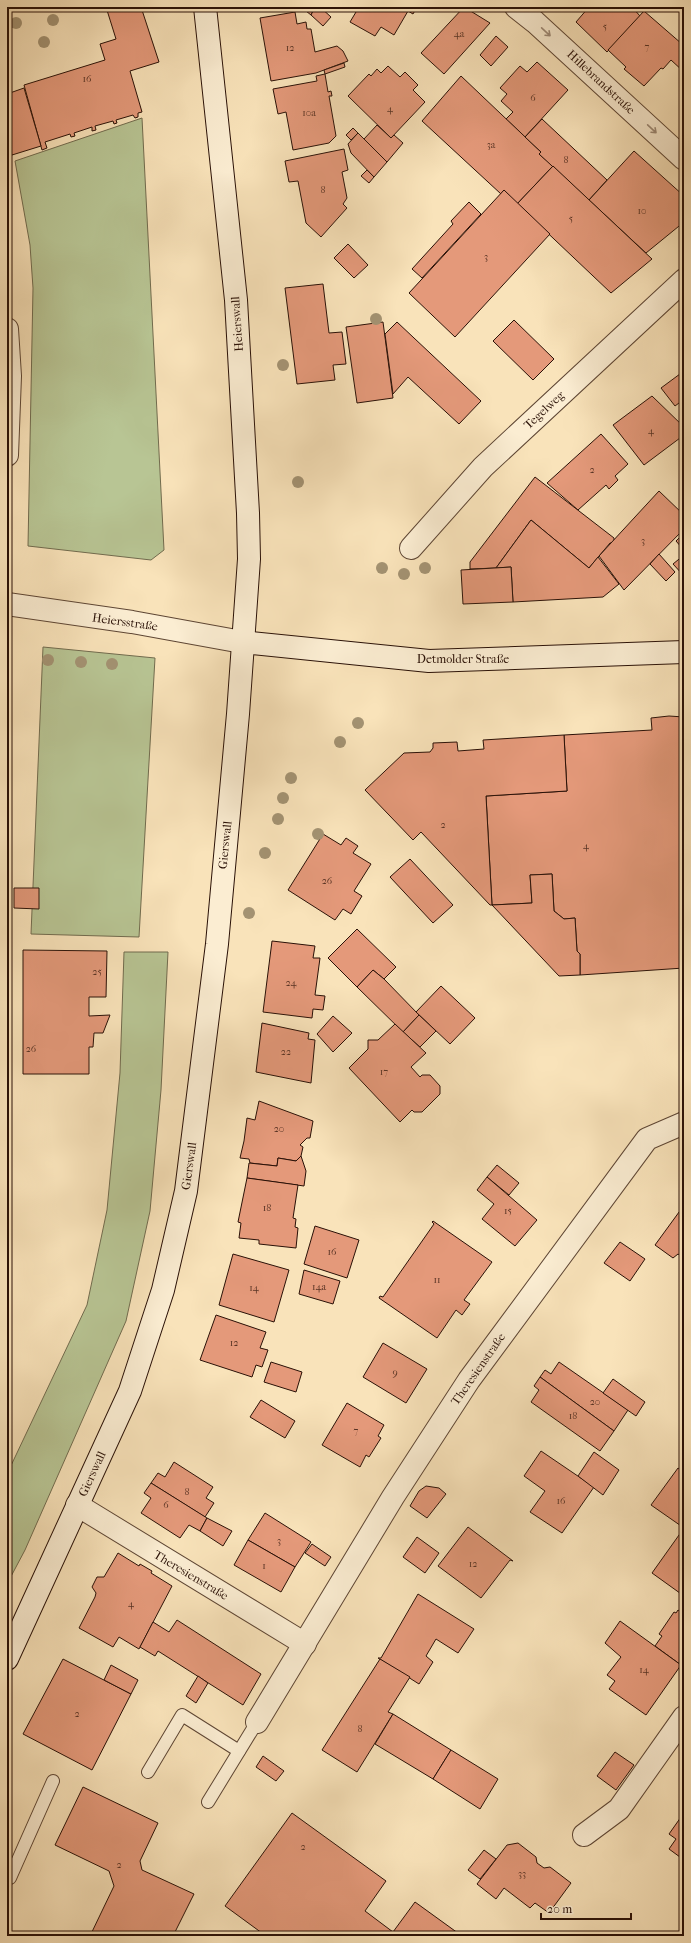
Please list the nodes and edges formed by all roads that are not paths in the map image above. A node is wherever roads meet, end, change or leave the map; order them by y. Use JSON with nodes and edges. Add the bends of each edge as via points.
{"nodes":[{"id":1,"x":205,"y":7,"type":"edge"},
{"id":2,"x":516,"y":7,"type":"edge"},
{"id":3,"x":684,"y":159,"type":"edge"},
{"id":4,"x":684,"y":280,"type":"edge"},
{"id":5,"x":7,"y":329,"type":"edge"},
{"id":6,"x":7,"y":455,"type":"edge"},
{"id":7,"x":411,"y":548,"type":"dead end"},
{"id":8,"x":7,"y":604,"type":"edge"},
{"id":9,"x":242,"y":642,"type":"junction"},
{"id":10,"x":684,"y":652,"type":"edge"},
{"id":11,"x":684,"y":1123,"type":"edge"},
{"id":12,"x":77,"y":1505,"type":"junction"},
{"id":13,"x":305,"y":1644,"type":"junction"},
{"id":14,"x":7,"y":1659,"type":"edge"},
{"id":15,"x":684,"y":1717,"type":"edge"},
{"id":16,"x":257,"y":1722,"type":"joint"},
{"id":17,"x":239,"y":1751,"type":"junction"},
{"id":18,"x":148,"y":1772,"type":"dead end"},
{"id":19,"x":53,"y":1781,"type":"dead end"},
{"id":20,"x":208,"y":1802,"type":"dead end"},
{"id":21,"x":584,"y":1835,"type":"dead end"},
{"id":22,"x":10,"y":1878,"type":"dead end"}],
"edges":[{"from":1,"to":9,"type":"street","name":"Heierswall","via":[[237,308],[249,559]]},
{"from":2,"to":3,"type":"street","name":"Hillebrandstraße","one_way":true},
{"from":4,"to":7,"type":"street","name":"Tegelweg","via":[[483,466]]},
{"from":5,"to":6,"type":"street","via":[[10,376]]},
{"from":8,"to":9,"type":"street","name":"Heiersstraße","via":[[132,622]]},
{"from":9,"to":10,"type":"street","name":"Detmolder Straße","via":[[429,661]]},
{"from":9,"to":12,"type":"street","name":"Gierswall","via":[[217,944],[186,1191],[163,1290],[130,1391]]},
{"from":11,"to":13,"type":"street","name":"Theresienstraße","via":[[647,1139],[469,1380],[393,1497]]},
{"from":12,"to":13,"type":"street","name":"Theresienstraße"},
{"from":12,"to":14,"type":"street","name":"Gierswall"},
{"from":13,"to":16,"type":"street","name":"Theresienstraße"},
{"from":15,"to":21,"type":"street","via":[[619,1809]]},
{"from":16,"to":17,"type":"lane"},
{"from":17,"to":18,"type":"lane","via":[[182,1715]]},
{"from":17,"to":20,"type":"lane"},
{"from":19,"to":22,"type":"lane"}]}
